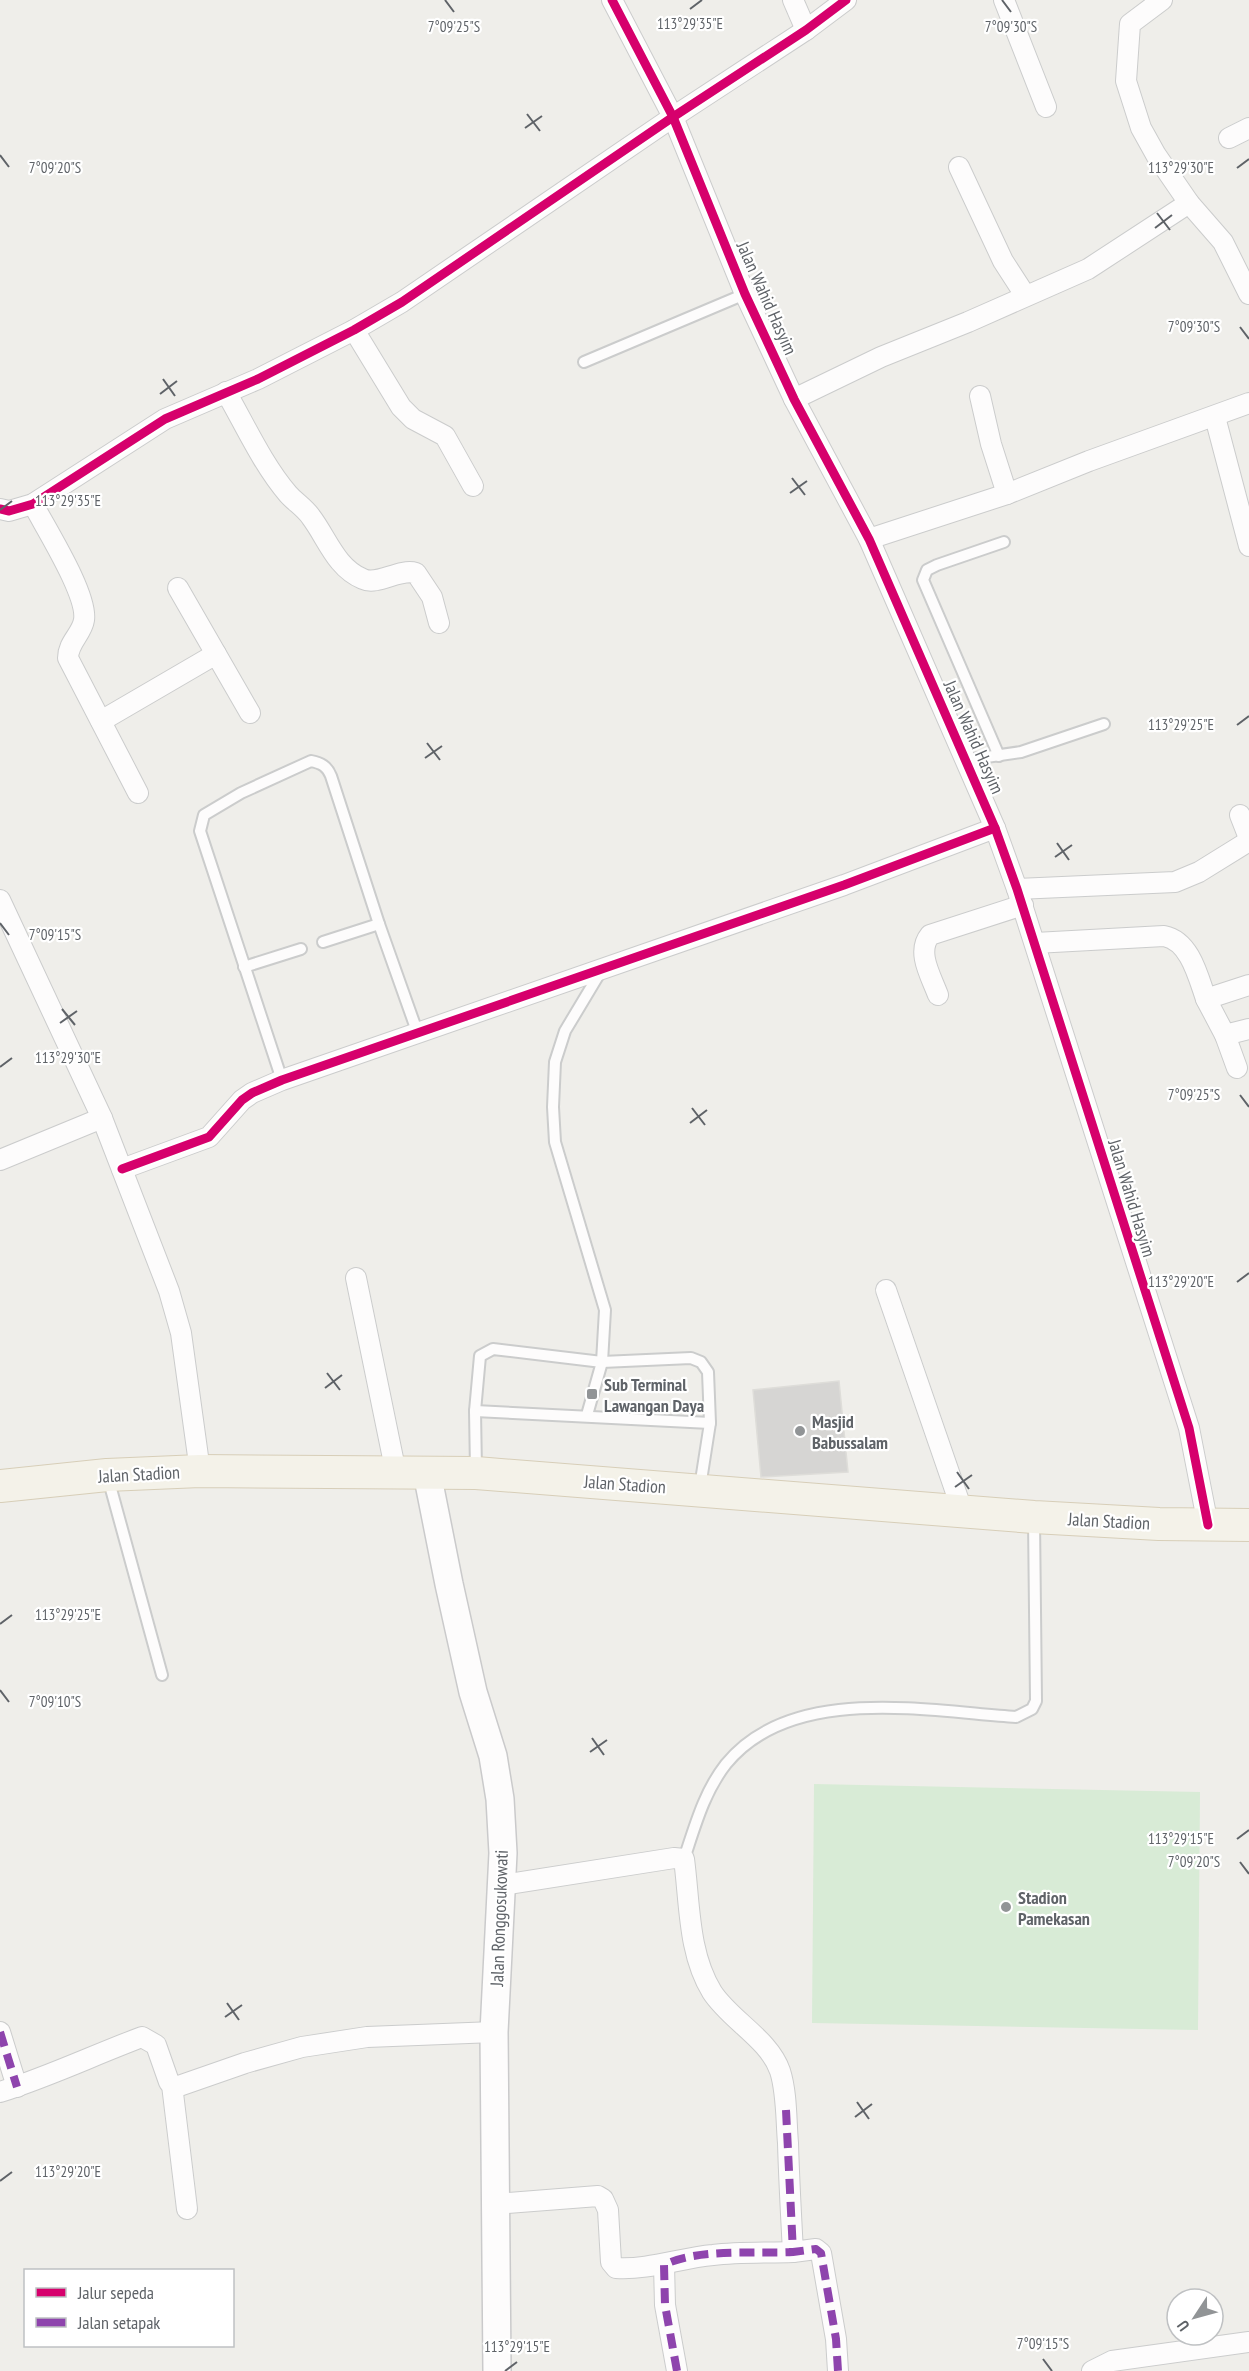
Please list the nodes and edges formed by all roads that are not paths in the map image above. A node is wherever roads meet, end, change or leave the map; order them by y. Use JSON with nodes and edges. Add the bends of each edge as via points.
{"nodes":[{"id":1,"x":612,"y":0,"type":"edge"},
{"id":2,"x":793,"y":0,"type":"edge"},
{"id":3,"x":846,"y":0,"type":"edge"},
{"id":4,"x":1004,"y":0,"type":"edge"},
{"id":5,"x":1162,"y":0,"type":"edge"},
{"id":6,"x":806,"y":30,"type":"junction"},
{"id":7,"x":1046,"y":107,"type":"dead end"},
{"id":8,"x":673,"y":117,"type":"junction"},
{"id":9,"x":1249,"y":128,"type":"edge"},
{"id":10,"x":1229,"y":138,"type":"dead end"},
{"id":11,"x":959,"y":167,"type":"dead end"},
{"id":12,"x":1189,"y":203,"type":"junction"},
{"id":13,"x":745,"y":294,"type":"junction"},
{"id":14,"x":1249,"y":294,"type":"edge"},
{"id":15,"x":1025,"y":295,"type":"junction"},
{"id":16,"x":354,"y":330,"type":"junction"},
{"id":17,"x":584,"y":362,"type":"dead end"},
{"id":18,"x":226,"y":392,"type":"junction"},
{"id":19,"x":980,"y":396,"type":"dead end"},
{"id":20,"x":794,"y":399,"type":"junction"},
{"id":21,"x":1249,"y":403,"type":"edge"},
{"id":22,"x":1215,"y":417,"type":"junction"},
{"id":23,"x":472,"y":486,"type":"dead end"},
{"id":24,"x":1007,"y":494,"type":"junction"},
{"id":25,"x":33,"y":504,"type":"junction"},
{"id":26,"x":0,"y":509,"type":"edge"},
{"id":27,"x":869,"y":539,"type":"junction"},
{"id":28,"x":1004,"y":542,"type":"dead end"},
{"id":29,"x":1249,"y":546,"type":"edge"},
{"id":30,"x":178,"y":588,"type":"dead end"},
{"id":31,"x":439,"y":623,"type":"dead end"},
{"id":32,"x":216,"y":654,"type":"junction"},
{"id":33,"x":250,"y":714,"type":"dead end"},
{"id":34,"x":101,"y":721,"type":"junction"},
{"id":35,"x":1104,"y":724,"type":"dead end"},
{"id":36,"x":999,"y":756,"type":"junction"},
{"id":37,"x":966,"y":760,"type":"junction"},
{"id":38,"x":138,"y":793,"type":"dead end"},
{"id":39,"x":1240,"y":815,"type":"dead end"},
{"id":40,"x":995,"y":828,"type":"junction"},
{"id":41,"x":1249,"y":839,"type":"edge"},
{"id":42,"x":1020,"y":897,"type":"junction"},
{"id":43,"x":0,"y":900,"type":"edge"},
{"id":44,"x":379,"y":924,"type":"junction"},
{"id":45,"x":323,"y":942,"type":"dead end"},
{"id":46,"x":1035,"y":943,"type":"junction"},
{"id":47,"x":301,"y":949,"type":"dead end"},
{"id":48,"x":244,"y":967,"type":"junction"},
{"id":49,"x":601,"y":971,"type":"junction"},
{"id":50,"x":1249,"y":985,"type":"edge"},
{"id":51,"x":938,"y":994,"type":"dead end"},
{"id":52,"x":1206,"y":999,"type":"junction"},
{"id":53,"x":1249,"y":1029,"type":"edge"},
{"id":54,"x":418,"y":1034,"type":"junction"},
{"id":55,"x":1226,"y":1035,"type":"junction"},
{"id":56,"x":1237,"y":1068,"type":"dead end"},
{"id":57,"x":282,"y":1080,"type":"junction"},
{"id":58,"x":102,"y":1118,"type":"junction"},
{"id":59,"x":0,"y":1160,"type":"edge"},
{"id":60,"x":122,"y":1169,"type":"junction"},
{"id":61,"x":356,"y":1278,"type":"dead end"},
{"id":62,"x":886,"y":1290,"type":"dead end"},
{"id":63,"x":602,"y":1362,"type":"junction"},
{"id":64,"x":475,"y":1412,"type":"junction"},
{"id":65,"x":587,"y":1415,"type":"junction"},
{"id":66,"x":710,"y":1423,"type":"junction"},
{"id":67,"x":200,"y":1471,"type":"junction"},
{"id":68,"x":396,"y":1473,"type":"junction"},
{"id":69,"x":428,"y":1473,"type":"junction"},
{"id":70,"x":476,"y":1473,"type":"junction"},
{"id":71,"x":107,"y":1475,"type":"junction"},
{"id":72,"x":0,"y":1486,"type":"edge"},
{"id":73,"x":700,"y":1489,"type":"junction"},
{"id":74,"x":962,"y":1510,"type":"junction"},
{"id":75,"x":1034,"y":1517,"type":"junction"},
{"id":76,"x":1249,"y":1525,"type":"edge"},
{"id":77,"x":1208,"y":1526,"type":"junction"},
{"id":78,"x":162,"y":1675,"type":"dead end"},
{"id":79,"x":684,"y":1859,"type":"junction"},
{"id":80,"x":502,"y":1886,"type":"junction"},
{"id":81,"x":0,"y":2032,"type":"edge"},
{"id":82,"x":494,"y":2032,"type":"junction"},
{"id":83,"x":172,"y":2085,"type":"junction"},
{"id":84,"x":8,"y":2089,"type":"edge"},
{"id":85,"x":496,"y":2204,"type":"junction"},
{"id":86,"x":187,"y":2209,"type":"dead end"},
{"id":87,"x":793,"y":2252,"type":"junction"},
{"id":88,"x":664,"y":2265,"type":"junction"},
{"id":89,"x":1249,"y":2342,"type":"edge"},
{"id":90,"x":497,"y":2371,"type":"edge"},
{"id":91,"x":677,"y":2371,"type":"edge"},
{"id":92,"x":838,"y":2371,"type":"edge"},
{"id":93,"x":1092,"y":2371,"type":"edge"}],
"edges":[{"from":1,"to":8,"type":"street","name":"Jalan Wahid Hasyim"},
{"from":2,"to":6,"type":"street"},
{"from":3,"to":6,"type":"street"},
{"from":4,"to":7,"type":"street"},
{"from":5,"to":12,"type":"street","via":[[1131,24],[1127,88],[1155,155]]},
{"from":6,"to":8,"type":"street"},
{"from":8,"to":13,"type":"street","name":"Jalan Wahid Hasyim"},
{"from":8,"to":16,"type":"street","via":[[402,302]]},
{"from":9,"to":10,"type":"street"},
{"from":11,"to":15,"type":"street","via":[[1003,261]]},
{"from":12,"to":14,"type":"street","via":[[1223,242]]},
{"from":12,"to":15,"type":"street","via":[[1088,269]]},
{"from":13,"to":17,"type":"lane"},
{"from":13,"to":20,"type":"street","name":"Jalan Wahid Hasyim"},
{"from":15,"to":20,"type":"street"},
{"from":16,"to":18,"type":"street"},
{"from":16,"to":23,"type":"street","via":[[401,407],[412,419],[445,436]]},
{"from":18,"to":25,"type":"street","via":[[165,419]]},
{"from":18,"to":31,"type":"street","via":[[288,494],[312,517],[341,562],[367,581],[404,571],[416,573],[432,597]]},
{"from":19,"to":24,"type":"street"},
{"from":20,"to":27,"type":"street","name":"Jalan Wahid Hasyim"},
{"from":21,"to":22,"type":"street"},
{"from":22,"to":24,"type":"street"},
{"from":22,"to":29,"type":"street"},
{"from":24,"to":27,"type":"street"},
{"from":25,"to":26,"type":"street","via":[[9,511]]},
{"from":25,"to":34,"type":"street","via":[[82,598],[84,621],[71,642],[69,658]]},
{"from":27,"to":37,"type":"street","name":"Jalan Wahid Hasyim"},
{"from":28,"to":36,"type":"lane","via":[[937,565],[923,577]]},
{"from":30,"to":32,"type":"street"},
{"from":32,"to":33,"type":"street"},
{"from":32,"to":34,"type":"street"},
{"from":34,"to":38,"type":"street"},
{"from":35,"to":36,"type":"lane","via":[[1052,743]]},
{"from":36,"to":37,"type":"lane"},
{"from":37,"to":40,"type":"street","name":"Jalan Wahid Hasyim"},
{"from":39,"to":41,"type":"street"},
{"from":40,"to":42,"type":"street","name":"Jalan Wahid Hasyim"},
{"from":40,"to":49,"type":"street"},
{"from":41,"to":42,"type":"street","via":[[1194,875],[1175,882]]},
{"from":42,"to":46,"type":"street","name":"Jalan Wahid Hasyim"},
{"from":42,"to":51,"type":"street","via":[[930,935],[924,956]]},
{"from":43,"to":58,"type":"street"},
{"from":44,"to":45,"type":"lane"},
{"from":44,"to":48,"type":"lane","via":[[328,768],[311,761],[204,815],[200,831]]},
{"from":44,"to":54,"type":"lane"},
{"from":46,"to":52,"type":"street","via":[[1175,938],[1184,946]]},
{"from":46,"to":77,"type":"street","name":"Jalan Wahid Hasyim","via":[[1189,1428]]},
{"from":47,"to":48,"type":"lane"},
{"from":48,"to":57,"type":"lane"},
{"from":49,"to":54,"type":"street"},
{"from":49,"to":63,"type":"lane","via":[[565,1031],[555,1062],[553,1107],[555,1142],[605,1310]]},
{"from":50,"to":52,"type":"street"},
{"from":52,"to":55,"type":"street"},
{"from":53,"to":55,"type":"street"},
{"from":54,"to":57,"type":"street"},
{"from":55,"to":56,"type":"street"},
{"from":57,"to":60,"type":"street","via":[[242,1100],[209,1137]]},
{"from":58,"to":59,"type":"street"},
{"from":58,"to":60,"type":"street"},
{"from":60,"to":67,"type":"street","via":[[181,1333]]},
{"from":61,"to":68,"type":"street"},
{"from":62,"to":74,"type":"street"},
{"from":63,"to":64,"type":"lane","via":[[485,1351],[480,1356]]},
{"from":63,"to":65,"type":"lane"},
{"from":63,"to":66,"type":"lane","via":[[691,1358],[701,1362],[708,1372]]},
{"from":64,"to":65,"type":"lane"},
{"from":64,"to":70,"type":"lane"},
{"from":65,"to":66,"type":"lane"},
{"from":66,"to":73,"type":"lane"},
{"from":67,"to":68,"type":"main road","name":"Jalan Stadion"},
{"from":67,"to":71,"type":"main road","name":"Jalan Stadion"},
{"from":68,"to":69,"type":"main road","name":"Jalan Stadion"},
{"from":69,"to":70,"type":"main road","name":"Jalan Stadion"},
{"from":69,"to":80,"type":"main road","name":"Jalan Ronggosukowati","via":[[473,1692],[493,1756],[500,1799]]},
{"from":70,"to":73,"type":"main road","name":"Jalan Stadion"},
{"from":71,"to":72,"type":"main road","name":"Jalan Stadion"},
{"from":71,"to":78,"type":"lane"},
{"from":73,"to":74,"type":"main road","name":"Jalan Stadion"},
{"from":74,"to":75,"type":"main road","name":"Jalan Stadion"},
{"from":75,"to":77,"type":"main road","name":"Jalan Stadion"},
{"from":75,"to":79,"type":"lane","via":[[1036,1701],[1032,1709],[1016,1717],[858,1708],[781,1722],[757,1736],[727,1763],[704,1800]]},
{"from":76,"to":77,"type":"main road","name":"Jalan Stadion"},
{"from":79,"to":80,"type":"street"},
{"from":79,"to":87,"type":"street","via":[[692,1934],[712,1991],[732,2017],[775,2058],[781,2073]]},
{"from":80,"to":82,"type":"main road","name":"Jalan Ronggosukowati"},
{"from":81,"to":84,"type":"street"},
{"from":82,"to":83,"type":"street","via":[[366,2037],[302,2047]]},
{"from":82,"to":85,"type":"main road","name":"Jalan Ronggosukowati"},
{"from":83,"to":84,"type":"street","via":[[156,2045],[142,2037]]},
{"from":83,"to":86,"type":"street"},
{"from":85,"to":88,"type":"street","via":[[598,2196],[608,2210],[613,2265]]},
{"from":85,"to":90,"type":"main road","name":"Jalan Ronggosukowati"},
{"from":87,"to":88,"type":"street","via":[[716,2254]]},
{"from":87,"to":92,"type":"street","via":[[816,2249],[821,2253]]},
{"from":88,"to":91,"type":"street","via":[[665,2305]]},
{"from":89,"to":93,"type":"street","via":[[1112,2361]]}]}
